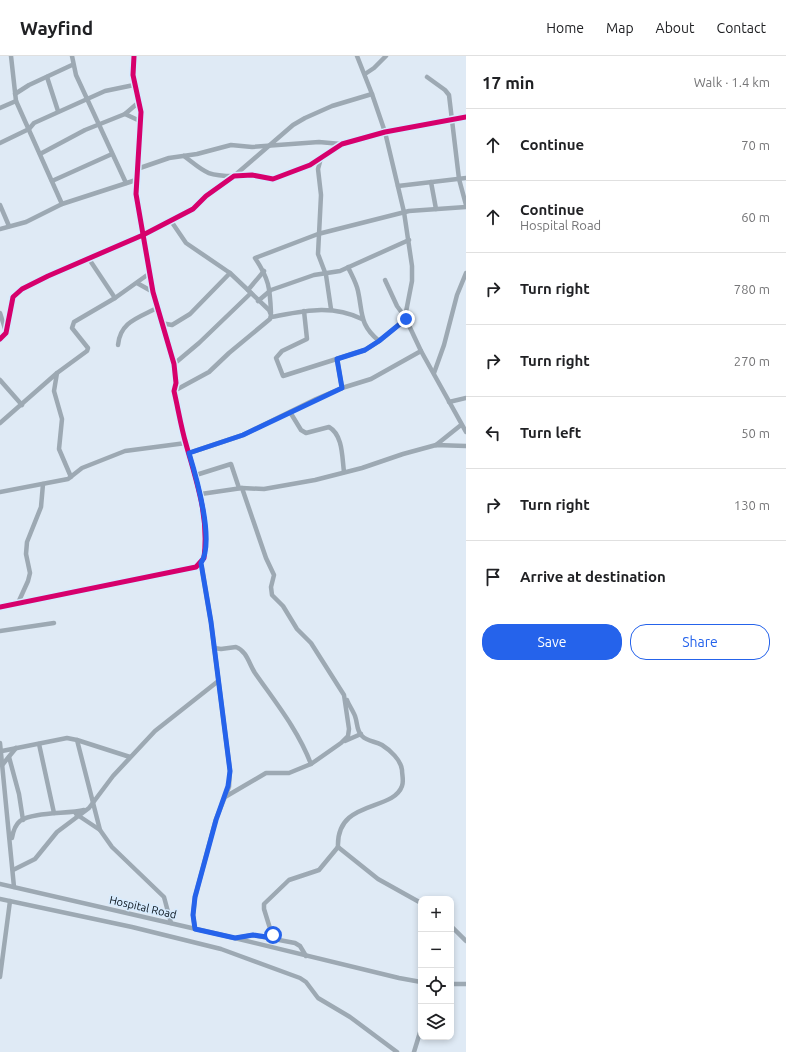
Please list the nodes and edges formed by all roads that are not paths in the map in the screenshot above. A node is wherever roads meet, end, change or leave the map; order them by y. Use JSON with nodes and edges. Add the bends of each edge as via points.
{"nodes":[{"id":1,"x":10,"y":56,"type":"edge"},
{"id":2,"x":72,"y":56,"type":"edge"},
{"id":3,"x":134,"y":56,"type":"edge"},
{"id":4,"x":356,"y":56,"type":"edge"},
{"id":5,"x":386,"y":56,"type":"edge"},
{"id":6,"x":72,"y":66,"type":"junction"},
{"id":7,"x":365,"y":74,"type":"junction"},
{"id":8,"x":47,"y":77,"type":"junction"},
{"id":9,"x":427,"y":78,"type":"dead end"},
{"id":10,"x":134,"y":85,"type":"junction"},
{"id":11,"x":15,"y":94,"type":"junction"},
{"id":12,"x":372,"y":94,"type":"junction"},
{"id":13,"x":86,"y":99,"type":"junction"},
{"id":14,"x":16,"y":101,"type":"junction"},
{"id":15,"x":139,"y":102,"type":"junction"},
{"id":16,"x":0,"y":108,"type":"edge"},
{"id":17,"x":58,"y":111,"type":"junction"},
{"id":18,"x":125,"y":114,"type":"junction"},
{"id":19,"x":466,"y":117,"type":"edge"},
{"id":20,"x":451,"y":120,"type":"junction"},
{"id":21,"x":140,"y":121,"type":"junction"},
{"id":22,"x":98,"y":125,"type":"junction"},
{"id":23,"x":29,"y":129,"type":"junction"},
{"id":24,"x":385,"y":132,"type":"junction"},
{"id":25,"x":0,"y":143,"type":"edge"},
{"id":26,"x":342,"y":144,"type":"junction"},
{"id":27,"x":268,"y":146,"type":"junction"},
{"id":28,"x":40,"y":154,"type":"junction"},
{"id":29,"x":112,"y":154,"type":"junction"},
{"id":30,"x":184,"y":156,"type":"junction"},
{"id":31,"x":321,"y":158,"type":"junction"},
{"id":32,"x":137,"y":168,"type":"junction"},
{"id":33,"x":234,"y":176,"type":"junction"},
{"id":34,"x":466,"y":178,"type":"edge"},
{"id":35,"x":459,"y":179,"type":"junction"},
{"id":36,"x":136,"y":180,"type":"junction"},
{"id":37,"x":52,"y":181,"type":"junction"},
{"id":38,"x":431,"y":182,"type":"junction"},
{"id":39,"x":126,"y":183,"type":"junction"},
{"id":40,"x":398,"y":186,"type":"junction"},
{"id":41,"x":62,"y":204,"type":"junction"},
{"id":42,"x":0,"y":205,"type":"edge"},
{"id":43,"x":466,"y":206,"type":"edge"},
{"id":44,"x":436,"y":209,"type":"junction"},
{"id":45,"x":404,"y":212,"type":"junction"},
{"id":46,"x":172,"y":221,"type":"junction"},
{"id":47,"x":10,"y":226,"type":"junction"},
{"id":48,"x":0,"y":229,"type":"edge"},
{"id":49,"x":318,"y":234,"type":"junction"},
{"id":50,"x":143,"y":235,"type":"junction"},
{"id":51,"x":409,"y":240,"type":"junction"},
{"id":52,"x":89,"y":259,"type":"junction"},
{"id":53,"x":348,"y":267,"type":"junction"},
{"id":54,"x":264,"y":271,"type":"junction"},
{"id":55,"x":325,"y":272,"type":"junction"},
{"id":56,"x":150,"y":273,"type":"junction"},
{"id":57,"x":230,"y":273,"type":"junction"},
{"id":58,"x":466,"y":273,"type":"edge"},
{"id":59,"x":385,"y":280,"type":"dead end"},
{"id":60,"x":137,"y":283,"type":"junction"},
{"id":61,"x":271,"y":290,"type":"junction"},
{"id":62,"x":249,"y":291,"type":"junction"},
{"id":63,"x":153,"y":292,"type":"junction"},
{"id":64,"x":115,"y":298,"type":"junction"},
{"id":65,"x":258,"y":301,"type":"junction"},
{"id":66,"x":157,"y":308,"type":"junction"},
{"id":67,"x":331,"y":309,"type":"junction"},
{"id":68,"x":304,"y":311,"type":"junction"},
{"id":69,"x":0,"y":313,"type":"edge"},
{"id":70,"x":271,"y":315,"type":"junction"},
{"id":71,"x":406,"y":318,"type":"junction"},
{"id":72,"x":362,"y":319,"type":"junction"},
{"id":73,"x":161,"y":323,"type":"junction"},
{"id":74,"x":6,"y":333,"type":"junction"},
{"id":75,"x":0,"y":339,"type":"edge"},
{"id":76,"x":379,"y":341,"type":"junction"},
{"id":77,"x":118,"y":345,"type":"dead end"},
{"id":78,"x":421,"y":351,"type":"junction"},
{"id":79,"x":337,"y":359,"type":"junction"},
{"id":80,"x":174,"y":364,"type":"junction"},
{"id":81,"x":57,"y":373,"type":"junction"},
{"id":82,"x":434,"y":373,"type":"junction"},
{"id":83,"x":0,"y":380,"type":"edge"},
{"id":84,"x":47,"y":383,"type":"junction"},
{"id":85,"x":54,"y":386,"type":"junction"},
{"id":86,"x":342,"y":388,"type":"junction"},
{"id":87,"x":174,"y":390,"type":"junction"},
{"id":88,"x":466,"y":398,"type":"edge"},
{"id":89,"x":449,"y":402,"type":"junction"},
{"id":90,"x":22,"y":405,"type":"junction"},
{"id":91,"x":290,"y":412,"type":"junction"},
{"id":92,"x":0,"y":424,"type":"edge"},
{"id":93,"x":461,"y":425,"type":"junction"},
{"id":94,"x":466,"y":432,"type":"edge"},
{"id":95,"x":186,"y":443,"type":"junction"},
{"id":96,"x":436,"y":445,"type":"junction"},
{"id":97,"x":466,"y":446,"type":"edge"},
{"id":98,"x":189,"y":453,"type":"junction"},
{"id":99,"x":344,"y":472,"type":"junction"},
{"id":100,"x":196,"y":475,"type":"junction"},
{"id":101,"x":71,"y":478,"type":"junction"},
{"id":102,"x":43,"y":484,"type":"junction"},
{"id":103,"x":240,"y":488,"type":"junction"},
{"id":104,"x":0,"y":492,"type":"edge"},
{"id":105,"x":201,"y":494,"type":"junction"},
{"id":106,"x":201,"y":563,"type":"junction"},
{"id":107,"x":18,"y":603,"type":"junction"},
{"id":108,"x":0,"y":607,"type":"edge"},
{"id":109,"x":54,"y":623,"type":"dead end"},
{"id":110,"x":0,"y":631,"type":"edge"},
{"id":111,"x":214,"y":648,"type":"junction"},
{"id":112,"x":217,"y":682,"type":"junction"},
{"id":113,"x":344,"y":695,"type":"junction"},
{"id":114,"x":361,"y":734,"type":"junction"},
{"id":115,"x":77,"y":740,"type":"junction"},
{"id":116,"x":0,"y":743,"type":"edge"},
{"id":117,"x":341,"y":743,"type":"junction"},
{"id":118,"x":39,"y":744,"type":"junction"},
{"id":119,"x":16,"y":748,"type":"junction"},
{"id":120,"x":2,"y":751,"type":"junction"},
{"id":121,"x":8,"y":757,"type":"junction"},
{"id":122,"x":130,"y":757,"type":"junction"},
{"id":123,"x":3,"y":764,"type":"junction"},
{"id":124,"x":311,"y":764,"type":"junction"},
{"id":125,"x":225,"y":797,"type":"junction"},
{"id":126,"x":93,"y":802,"type":"junction"},
{"id":127,"x":86,"y":809,"type":"junction"},
{"id":128,"x":73,"y":812,"type":"junction"},
{"id":129,"x":54,"y":813,"type":"junction"},
{"id":130,"x":79,"y":815,"type":"junction"},
{"id":131,"x":23,"y":820,"type":"junction"},
{"id":132,"x":100,"y":830,"type":"junction"},
{"id":133,"x":10,"y":841,"type":"junction"},
{"id":134,"x":338,"y":847,"type":"junction"},
{"id":135,"x":13,"y":870,"type":"junction"},
{"id":136,"x":0,"y":884,"type":"edge"},
{"id":137,"x":14,"y":887,"type":"junction"},
{"id":138,"x":0,"y":900,"type":"edge"},
{"id":139,"x":10,"y":901,"type":"junction"},
{"id":140,"x":418,"y":901,"type":"edge"},
{"id":141,"x":171,"y":923,"type":"junction"},
{"id":142,"x":195,"y":929,"type":"junction"},
{"id":143,"x":454,"y":929,"type":"edge"},
{"id":144,"x":235,"y":938,"type":"junction"},
{"id":145,"x":273,"y":938,"type":"junction"},
{"id":146,"x":466,"y":941,"type":"edge"},
{"id":147,"x":306,"y":956,"type":"junction"},
{"id":148,"x":0,"y":977,"type":"edge"},
{"id":149,"x":418,"y":981,"type":"edge"},
{"id":150,"x":454,"y":984,"type":"edge"},
{"id":151,"x":466,"y":984,"type":"edge"},
{"id":152,"x":418,"y":1039,"type":"edge"},
{"id":153,"x":397,"y":1052,"type":"edge"},
{"id":154,"x":414,"y":1052,"type":"edge"}],
"edges":[{"from":1,"to":11,"type":"street"},
{"from":2,"to":6,"type":"street"},
{"from":3,"to":10,"type":"street"},
{"from":4,"to":7,"type":"street"},
{"from":5,"to":7,"type":"street"},
{"from":6,"to":8,"type":"street"},
{"from":6,"to":13,"type":"street"},
{"from":7,"to":12,"type":"street"},
{"from":8,"to":11,"type":"street"},
{"from":8,"to":17,"type":"street"},
{"from":9,"to":20,"type":"street","via":[[448,93]]},
{"from":10,"to":13,"type":"street","via":[[111,89]]},
{"from":10,"to":15,"type":"street"},
{"from":11,"to":14,"type":"street"},
{"from":12,"to":24,"type":"street"},
{"from":12,"to":27,"type":"street","via":[[332,106],[305,118]]},
{"from":13,"to":17,"type":"street"},
{"from":13,"to":22,"type":"street"},
{"from":14,"to":16,"type":"street"},
{"from":14,"to":23,"type":"street"},
{"from":15,"to":18,"type":"street"},
{"from":15,"to":21,"type":"street"},
{"from":17,"to":23,"type":"street","via":[[34,123]]},
{"from":18,"to":21,"type":"street"},
{"from":18,"to":22,"type":"street"},
{"from":19,"to":20,"type":"street"},
{"from":20,"to":24,"type":"street"},
{"from":20,"to":35,"type":"street"},
{"from":21,"to":32,"type":"street"},
{"from":22,"to":28,"type":"street"},
{"from":22,"to":29,"type":"street"},
{"from":23,"to":25,"type":"street"},
{"from":23,"to":28,"type":"street"},
{"from":24,"to":26,"type":"street"},
{"from":24,"to":40,"type":"street"},
{"from":26,"to":27,"type":"street","via":[[314,142]]},
{"from":26,"to":31,"type":"street"},
{"from":27,"to":30,"type":"street","via":[[245,148],[231,145]]},
{"from":27,"to":33,"type":"street"},
{"from":28,"to":37,"type":"street"},
{"from":29,"to":37,"type":"street"},
{"from":29,"to":39,"type":"street"},
{"from":30,"to":32,"type":"street"},
{"from":30,"to":33,"type":"street","via":[[205,173]]},
{"from":31,"to":33,"type":"street","via":[[301,170],[273,179],[252,175]]},
{"from":31,"to":49,"type":"street","via":[[318,169],[321,203]]},
{"from":32,"to":36,"type":"street"},
{"from":33,"to":46,"type":"street","via":[[193,209]]},
{"from":34,"to":35,"type":"street"},
{"from":35,"to":38,"type":"street"},
{"from":35,"to":43,"type":"street"},
{"from":36,"to":39,"type":"street"},
{"from":36,"to":50,"type":"street"},
{"from":37,"to":41,"type":"street"},
{"from":38,"to":40,"type":"street"},
{"from":38,"to":44,"type":"street"},
{"from":39,"to":41,"type":"street"},
{"from":40,"to":45,"type":"street"},
{"from":41,"to":47,"type":"street","via":[[45,214]]},
{"from":42,"to":47,"type":"street"},
{"from":43,"to":44,"type":"street"},
{"from":44,"to":45,"type":"street"},
{"from":45,"to":49,"type":"street"},
{"from":45,"to":51,"type":"street"},
{"from":46,"to":50,"type":"street"},
{"from":46,"to":57,"type":"street","via":[[186,243]]},
{"from":47,"to":48,"type":"street"},
{"from":49,"to":54,"type":"street","via":[[256,258]]},
{"from":49,"to":55,"type":"street","via":[[318,259]]},
{"from":50,"to":52,"type":"street"},
{"from":50,"to":56,"type":"street"},
{"from":51,"to":53,"type":"street"},
{"from":51,"to":71,"type":"street","via":[[412,281]]},
{"from":52,"to":64,"type":"street"},
{"from":52,"to":74,"type":"street","via":[[22,289],[13,297]]},
{"from":53,"to":55,"type":"street","via":[[340,271]]},
{"from":53,"to":72,"type":"street","via":[[357,289]]},
{"from":54,"to":61,"type":"street"},
{"from":54,"to":62,"type":"street"},
{"from":55,"to":61,"type":"street"},
{"from":55,"to":67,"type":"street"},
{"from":56,"to":60,"type":"street"},
{"from":56,"to":63,"type":"street"},
{"from":57,"to":62,"type":"street"},
{"from":57,"to":73,"type":"street","via":[[190,314],[172,325]]},
{"from":58,"to":82,"type":"street"},
{"from":59,"to":71,"type":"street","via":[[396,306]]},
{"from":60,"to":63,"type":"street"},
{"from":60,"to":64,"type":"street"},
{"from":61,"to":65,"type":"street"},
{"from":61,"to":70,"type":"street"},
{"from":62,"to":65,"type":"street"},
{"from":62,"to":80,"type":"street","via":[[199,343]]},
{"from":63,"to":66,"type":"street"},
{"from":64,"to":81,"type":"street","via":[[74,322],[72,328],[88,351]]},
{"from":65,"to":70,"type":"street"},
{"from":66,"to":73,"type":"street"},
{"from":66,"to":77,"type":"street","via":[[125,327],[120,334]]},
{"from":67,"to":68,"type":"street"},
{"from":67,"to":72,"type":"street"},
{"from":68,"to":70,"type":"street"},
{"from":68,"to":79,"type":"street","via":[[307,339],[288,347],[276,357],[281,374],[285,377]]},
{"from":69,"to":74,"type":"street"},
{"from":70,"to":87,"type":"street","via":[[209,372]]},
{"from":71,"to":76,"type":"street"},
{"from":71,"to":78,"type":"street"},
{"from":72,"to":76,"type":"street","via":[[366,328]]},
{"from":73,"to":80,"type":"street"},
{"from":74,"to":75,"type":"street"},
{"from":76,"to":79,"type":"street","via":[[365,350]]},
{"from":78,"to":82,"type":"street"},
{"from":78,"to":86,"type":"street","via":[[371,379]]},
{"from":79,"to":86,"type":"street"},
{"from":80,"to":87,"type":"street"},
{"from":81,"to":84,"type":"street"},
{"from":81,"to":85,"type":"street"},
{"from":82,"to":89,"type":"street"},
{"from":83,"to":90,"type":"street"},
{"from":84,"to":85,"type":"street"},
{"from":84,"to":90,"type":"street"},
{"from":85,"to":101,"type":"street","via":[[62,419],[60,449]]},
{"from":86,"to":91,"type":"street"},
{"from":87,"to":95,"type":"street"},
{"from":88,"to":89,"type":"street"},
{"from":89,"to":93,"type":"street"},
{"from":90,"to":92,"type":"street"},
{"from":91,"to":98,"type":"street","via":[[243,435]]},
{"from":91,"to":99,"type":"street","via":[[301,430],[306,433],[329,427],[336,431]]},
{"from":93,"to":94,"type":"street"},
{"from":93,"to":96,"type":"street"},
{"from":95,"to":98,"type":"street"},
{"from":95,"to":101,"type":"street","via":[[125,451],[87,466]]},
{"from":96,"to":97,"type":"street"},
{"from":96,"to":99,"type":"street"},
{"from":98,"to":100,"type":"street"},
{"from":99,"to":103,"type":"street","via":[[264,489]]},
{"from":100,"to":103,"type":"street","via":[[231,464]]},
{"from":100,"to":105,"type":"street"},
{"from":101,"to":102,"type":"street"},
{"from":102,"to":104,"type":"street"},
{"from":102,"to":107,"type":"street","via":[[41,507],[27,542],[26,554],[30,573]]},
{"from":103,"to":105,"type":"street"},
{"from":103,"to":113,"type":"street","via":[[274,576],[272,594],[283,606],[296,629],[312,643]]},
{"from":105,"to":106,"type":"street","via":[[205,544]]},
{"from":106,"to":107,"type":"street","via":[[196,567]]},
{"from":106,"to":111,"type":"street"},
{"from":107,"to":108,"type":"street"},
{"from":109,"to":110,"type":"street"},
{"from":111,"to":112,"type":"street"},
{"from":111,"to":124,"type":"street","via":[[236,647],[245,654],[254,672],[290,722]]},
{"from":112,"to":122,"type":"street","via":[[154,731]]},
{"from":112,"to":125,"type":"street","via":[[230,765],[230,779]]},
{"from":113,"to":114,"type":"street"},
{"from":113,"to":117,"type":"street","via":[[349,729],[348,736]]},
{"from":114,"to":117,"type":"street"},
{"from":114,"to":134,"type":"street","via":[[368,740],[381,744],[397,758],[401,767],[402,784],[399,791],[390,798],[348,818],[338,838]]},
{"from":115,"to":118,"type":"street","via":[[67,738]]},
{"from":115,"to":122,"type":"street"},
{"from":115,"to":126,"type":"street"},
{"from":116,"to":120,"type":"street"},
{"from":117,"to":124,"type":"street"},
{"from":118,"to":119,"type":"street"},
{"from":118,"to":129,"type":"street"},
{"from":119,"to":120,"type":"street"},
{"from":119,"to":121,"type":"street"},
{"from":120,"to":123,"type":"street"},
{"from":121,"to":123,"type":"street"},
{"from":121,"to":131,"type":"street","via":[[19,794]]},
{"from":122,"to":126,"type":"street"},
{"from":123,"to":133,"type":"street"},
{"from":124,"to":125,"type":"street","via":[[289,773],[266,773]]},
{"from":125,"to":142,"type":"street","via":[[216,820],[195,897]]},
{"from":126,"to":127,"type":"street"},
{"from":126,"to":132,"type":"street"},
{"from":127,"to":128,"type":"street"},
{"from":127,"to":130,"type":"street"},
{"from":128,"to":129,"type":"street"},
{"from":128,"to":130,"type":"street"},
{"from":129,"to":131,"type":"street"},
{"from":130,"to":132,"type":"street"},
{"from":130,"to":135,"type":"street","via":[[57,832],[35,859]]},
{"from":131,"to":133,"type":"street","via":[[14,829]]},
{"from":132,"to":141,"type":"street","via":[[112,847],[164,897]]},
{"from":133,"to":135,"type":"street"},
{"from":134,"to":140,"type":"street","via":[[378,879]]},
{"from":134,"to":145,"type":"street","via":[[319,870],[290,880],[264,904]]},
{"from":135,"to":137,"type":"street"},
{"from":136,"to":137,"type":"street","name":"Hospital Road"},
{"from":137,"to":141,"type":"street","name":"Hospital Road"},
{"from":138,"to":139,"type":"street"},
{"from":139,"to":148,"type":"street"},
{"from":139,"to":153,"type":"street","via":[[220,949],[300,978],[318,998],[350,1017]]},
{"from":141,"to":142,"type":"street","name":"Hospital Road"},
{"from":142,"to":144,"type":"street","name":"Hospital Road"},
{"from":143,"to":146,"type":"street"},
{"from":144,"to":145,"type":"street","via":[[253,935]]},
{"from":144,"to":147,"type":"street","name":"Hospital Road"},
{"from":145,"to":147,"type":"street","via":[[295,943]]},
{"from":147,"to":149,"type":"street","name":"Hospital Road"},
{"from":150,"to":151,"type":"street"},
{"from":152,"to":154,"type":"street"}]}
